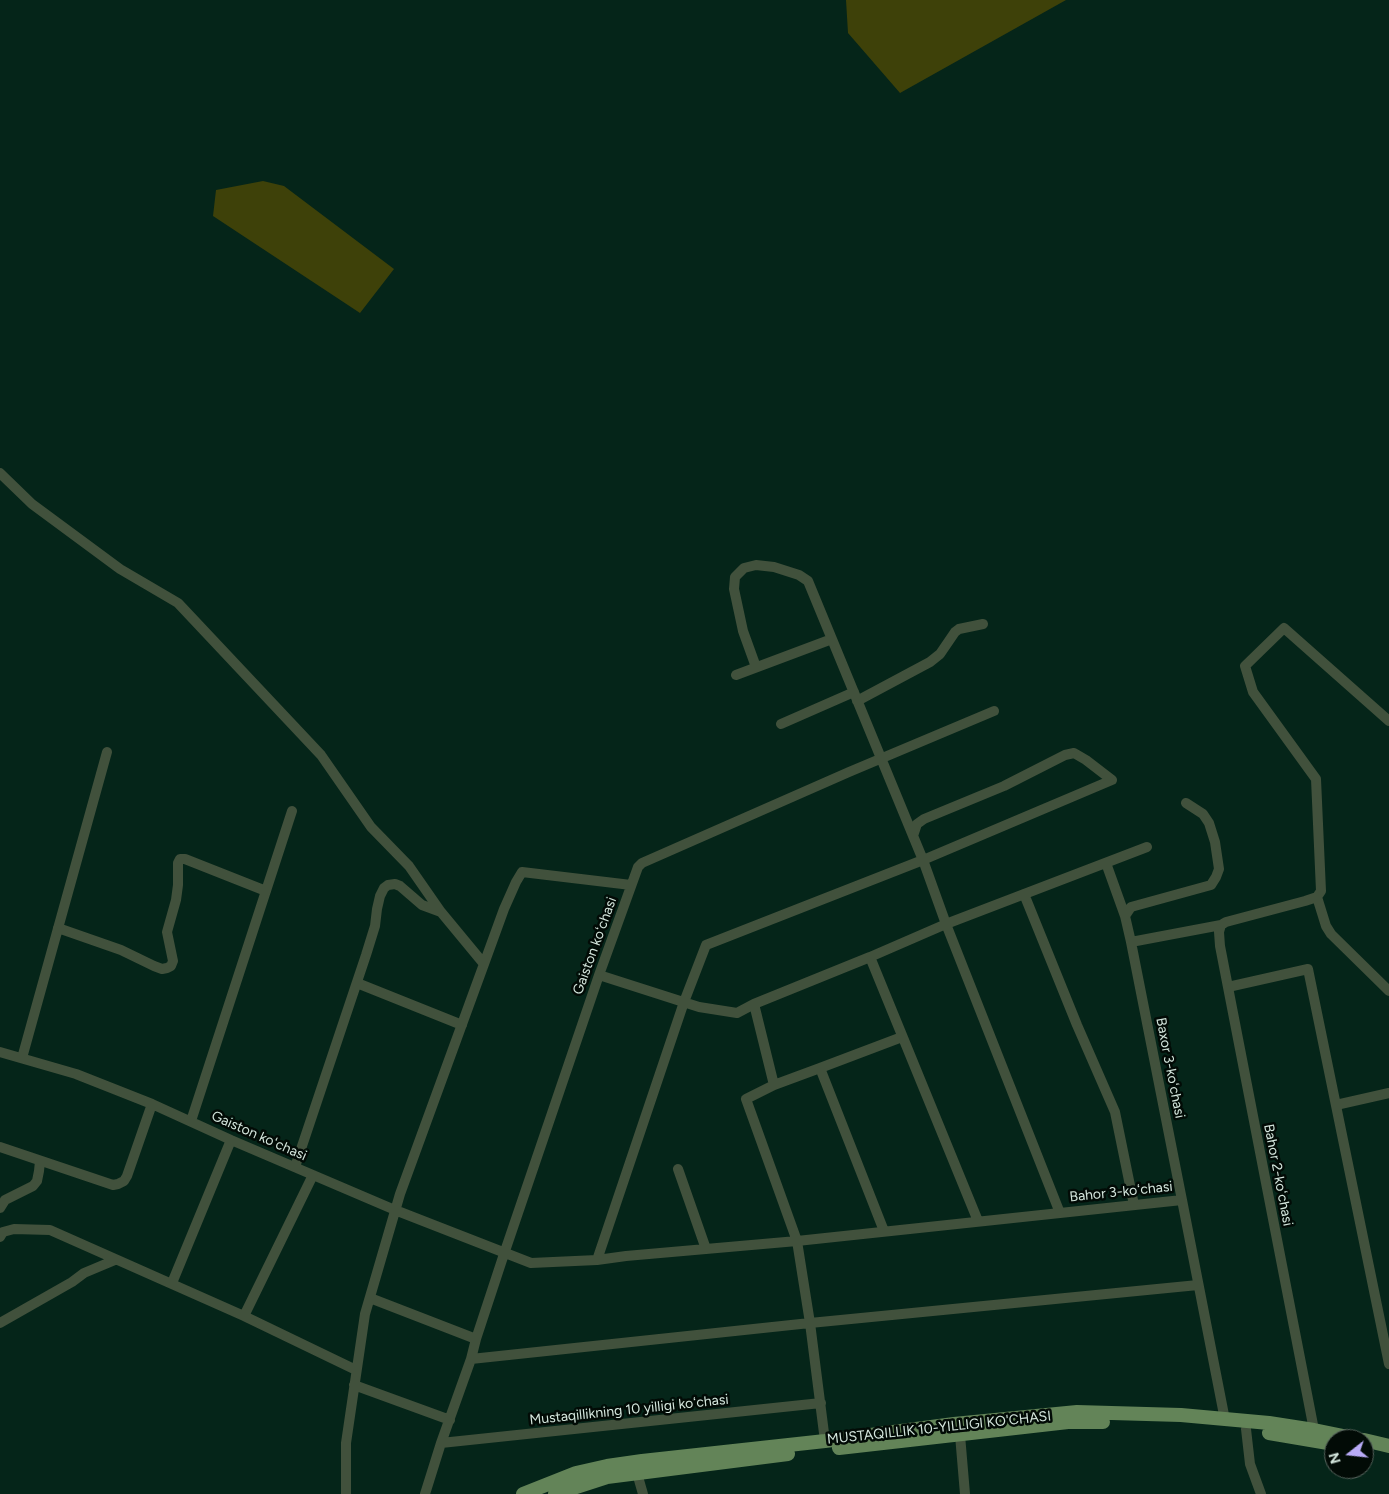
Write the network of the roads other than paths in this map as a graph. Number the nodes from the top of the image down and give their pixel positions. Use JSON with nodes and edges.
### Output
{"nodes":[{"id":1,"x":0,"y":473,"type":"edge"},
{"id":2,"x":983,"y":624,"type":"dead end"},
{"id":3,"x":832,"y":638,"type":"junction"},
{"id":4,"x":756,"y":667,"type":"junction"},
{"id":5,"x":736,"y":675,"type":"dead end"},
{"id":6,"x":856,"y":697,"type":"junction"},
{"id":7,"x":994,"y":711,"type":"dead end"},
{"id":8,"x":1389,"y":721,"type":"edge"},
{"id":9,"x":781,"y":724,"type":"dead end"},
{"id":10,"x":107,"y":752,"type":"dead end"},
{"id":11,"x":881,"y":759,"type":"junction"},
{"id":12,"x":1186,"y":803,"type":"dead end"},
{"id":13,"x":292,"y":811,"type":"dead end"},
{"id":14,"x":913,"y":836,"type":"junction"},
{"id":15,"x":1147,"y":847,"type":"dead end"},
{"id":16,"x":923,"y":860,"type":"junction"},
{"id":17,"x":1106,"y":863,"type":"junction"},
{"id":18,"x":631,"y":886,"type":"junction"},
{"id":19,"x":266,"y":891,"type":"junction"},
{"id":20,"x":1024,"y":894,"type":"junction"},
{"id":21,"x":1317,"y":897,"type":"junction"},
{"id":22,"x":441,"y":912,"type":"junction"},
{"id":23,"x":1125,"y":916,"type":"junction"},
{"id":24,"x":946,"y":924,"type":"junction"},
{"id":25,"x":1221,"y":924,"type":"junction"},
{"id":26,"x":58,"y":928,"type":"junction"},
{"id":27,"x":1131,"y":942,"type":"junction"},
{"id":28,"x":870,"y":957,"type":"junction"},
{"id":29,"x":484,"y":964,"type":"junction"},
{"id":30,"x":599,"y":975,"type":"junction"},
{"id":31,"x":357,"y":983,"type":"junction"},
{"id":32,"x":1228,"y":987,"type":"junction"},
{"id":33,"x":1389,"y":991,"type":"edge"},
{"id":34,"x":684,"y":1002,"type":"junction"},
{"id":35,"x":754,"y":1004,"type":"junction"},
{"id":36,"x":462,"y":1025,"type":"junction"},
{"id":37,"x":902,"y":1037,"type":"junction"},
{"id":38,"x":0,"y":1052,"type":"edge"},
{"id":39,"x":22,"y":1058,"type":"junction"},
{"id":40,"x":820,"y":1068,"type":"junction"},
{"id":41,"x":774,"y":1085,"type":"junction"},
{"id":42,"x":1389,"y":1093,"type":"edge"},
{"id":43,"x":152,"y":1104,"type":"junction"},
{"id":44,"x":1336,"y":1105,"type":"junction"},
{"id":45,"x":190,"y":1121,"type":"junction"},
{"id":46,"x":231,"y":1140,"type":"junction"},
{"id":47,"x":0,"y":1147,"type":"edge"},
{"id":48,"x":40,"y":1161,"type":"junction"},
{"id":49,"x":295,"y":1167,"type":"junction"},
{"id":50,"x":678,"y":1170,"type":"dead end"},
{"id":51,"x":312,"y":1175,"type":"junction"},
{"id":52,"x":1182,"y":1200,"type":"junction"},
{"id":53,"x":1134,"y":1205,"type":"junction"},
{"id":54,"x":0,"y":1208,"type":"edge"},
{"id":55,"x":395,"y":1210,"type":"junction"},
{"id":56,"x":1060,"y":1213,"type":"junction"},
{"id":57,"x":978,"y":1221,"type":"junction"},
{"id":58,"x":884,"y":1231,"type":"junction"},
{"id":59,"x":1,"y":1232,"type":"edge"},
{"id":60,"x":797,"y":1241,"type":"junction"},
{"id":61,"x":706,"y":1249,"type":"junction"},
{"id":62,"x":504,"y":1254,"type":"junction"},
{"id":63,"x":115,"y":1260,"type":"junction"},
{"id":64,"x":597,"y":1260,"type":"junction"},
{"id":65,"x":172,"y":1283,"type":"junction"},
{"id":66,"x":1198,"y":1285,"type":"junction"},
{"id":67,"x":370,"y":1298,"type":"junction"},
{"id":68,"x":244,"y":1316,"type":"junction"},
{"id":69,"x":0,"y":1322,"type":"edge"},
{"id":70,"x":810,"y":1324,"type":"junction"},
{"id":71,"x":1385,"y":1329,"type":"edge"},
{"id":72,"x":476,"y":1339,"type":"junction"},
{"id":73,"x":472,"y":1359,"type":"junction"},
{"id":74,"x":1389,"y":1364,"type":"edge"},
{"id":75,"x":356,"y":1370,"type":"junction"},
{"id":76,"x":354,"y":1386,"type":"junction"},
{"id":77,"x":821,"y":1403,"type":"junction"},
{"id":78,"x":450,"y":1420,"type":"junction"},
{"id":79,"x":1225,"y":1420,"type":"junction"},
{"id":80,"x":1246,"y":1429,"type":"junction"},
{"id":81,"x":1314,"y":1430,"type":"junction"},
{"id":82,"x":1324,"y":1432,"type":"edge"},
{"id":83,"x":960,"y":1436,"type":"junction"},
{"id":84,"x":825,"y":1441,"type":"junction"},
{"id":85,"x":1324,"y":1442,"type":"edge"},
{"id":86,"x":1374,"y":1442,"type":"edge"},
{"id":87,"x":441,"y":1443,"type":"junction"},
{"id":88,"x":1389,"y":1446,"type":"edge"},
{"id":89,"x":1374,"y":1451,"type":"edge"},
{"id":90,"x":1389,"y":1454,"type":"edge"},
{"id":91,"x":637,"y":1473,"type":"junction"},
{"id":92,"x":346,"y":1494,"type":"edge"},
{"id":93,"x":425,"y":1494,"type":"edge"},
{"id":94,"x":524,"y":1494,"type":"edge"},
{"id":95,"x":555,"y":1494,"type":"edge"},
{"id":96,"x":643,"y":1494,"type":"edge"},
{"id":97,"x":965,"y":1494,"type":"edge"},
{"id":98,"x":1261,"y":1494,"type":"edge"}],
"edges":[{"from":1,"to":22,"type":"street"},
{"from":2,"to":6,"type":"street"},
{"from":3,"to":4,"type":"street"},
{"from":3,"to":4,"type":"street","name":"Bahor 3-koʻchasi"},
{"from":3,"to":6,"type":"street","name":"Bahor 3-koʻchasi"},
{"from":4,"to":5,"type":"street"},
{"from":6,"to":9,"type":"street"},
{"from":6,"to":11,"type":"street","name":"Bahor 3-koʻchasi"},
{"from":7,"to":11,"type":"street","name":"Gaiston koʻchasi"},
{"from":8,"to":21,"type":"street"},
{"from":10,"to":26,"type":"street"},
{"from":11,"to":14,"type":"street","name":"Bahor 3-koʻchasi"},
{"from":11,"to":18,"type":"street","name":"Gaiston koʻchasi"},
{"from":12,"to":23,"type":"street"},
{"from":13,"to":19,"type":"street"},
{"from":14,"to":16,"type":"street","name":"Bahor 3-koʻchasi"},
{"from":14,"to":16,"type":"street"},
{"from":15,"to":17,"type":"street"},
{"from":16,"to":24,"type":"street","name":"Bahor 3-koʻchasi"},
{"from":16,"to":34,"type":"street"},
{"from":17,"to":20,"type":"street"},
{"from":17,"to":23,"type":"street","name":"Baxor 3-koʻchasi"},
{"from":18,"to":29,"type":"street"},
{"from":18,"to":30,"type":"street","name":"Gaiston koʻchasi"},
{"from":19,"to":26,"type":"street"},
{"from":19,"to":45,"type":"street"},
{"from":20,"to":24,"type":"street"},
{"from":20,"to":53,"type":"street"},
{"from":21,"to":25,"type":"street"},
{"from":21,"to":33,"type":"street"},
{"from":22,"to":29,"type":"street"},
{"from":22,"to":31,"type":"street"},
{"from":23,"to":27,"type":"street","name":"Baxor 3-koʻchasi"},
{"from":24,"to":28,"type":"street"},
{"from":24,"to":56,"type":"street","name":"Bahor 3-koʻchasi"},
{"from":25,"to":27,"type":"street"},
{"from":25,"to":32,"type":"street","name":"Bahor 2-koʻchasi"},
{"from":26,"to":39,"type":"street"},
{"from":27,"to":52,"type":"street","name":"Baxor 3-koʻchasi"},
{"from":28,"to":35,"type":"street"},
{"from":28,"to":37,"type":"street"},
{"from":29,"to":36,"type":"street"},
{"from":30,"to":34,"type":"street"},
{"from":30,"to":62,"type":"street","name":"Gaiston koʻchasi"},
{"from":31,"to":36,"type":"street"},
{"from":31,"to":49,"type":"street"},
{"from":32,"to":44,"type":"street"},
{"from":32,"to":81,"type":"street","name":"Bahor 2-koʻchasi"},
{"from":34,"to":35,"type":"street"},
{"from":34,"to":64,"type":"street"},
{"from":35,"to":41,"type":"street"},
{"from":36,"to":55,"type":"street"},
{"from":37,"to":40,"type":"street"},
{"from":37,"to":57,"type":"street"},
{"from":38,"to":39,"type":"street","name":"Gaiston koʻchasi"},
{"from":39,"to":43,"type":"street","name":"Gaiston koʻchasi"},
{"from":40,"to":41,"type":"street"},
{"from":40,"to":58,"type":"street"},
{"from":41,"to":60,"type":"street"},
{"from":42,"to":44,"type":"street"},
{"from":43,"to":45,"type":"street","name":"Gaiston koʻchasi"},
{"from":43,"to":48,"type":"street"},
{"from":44,"to":71,"type":"street"},
{"from":45,"to":46,"type":"street","name":"Gaiston koʻchasi"},
{"from":46,"to":49,"type":"street","name":"Gaiston koʻchasi"},
{"from":46,"to":65,"type":"street"},
{"from":47,"to":48,"type":"street"},
{"from":48,"to":54,"type":"street"},
{"from":49,"to":51,"type":"street","name":"Gaiston koʻchasi"},
{"from":50,"to":61,"type":"street"},
{"from":51,"to":55,"type":"street","name":"Gaiston koʻchasi"},
{"from":51,"to":68,"type":"street"},
{"from":52,"to":53,"type":"street","name":"Bahor 3-koʻchasi"},
{"from":52,"to":66,"type":"street","name":"Bahor 3-koʻchasi"},
{"from":53,"to":56,"type":"street","name":"Bahor 3-koʻchasi"},
{"from":55,"to":62,"type":"street","name":"Gaiston koʻchasi"},
{"from":55,"to":67,"type":"street"},
{"from":56,"to":57,"type":"street"},
{"from":57,"to":58,"type":"street"},
{"from":58,"to":60,"type":"street"},
{"from":59,"to":63,"type":"street"},
{"from":60,"to":61,"type":"street"},
{"from":60,"to":70,"type":"street"},
{"from":61,"to":64,"type":"street"},
{"from":62,"to":64,"type":"street"},
{"from":62,"to":72,"type":"street","name":"Gaiston koʻchasi"},
{"from":63,"to":65,"type":"street"},
{"from":63,"to":69,"type":"street"},
{"from":65,"to":68,"type":"street"},
{"from":66,"to":70,"type":"street"},
{"from":66,"to":79,"type":"street","name":"Bahor 3-koʻchasi"},
{"from":67,"to":72,"type":"street"},
{"from":67,"to":75,"type":"street"},
{"from":68,"to":75,"type":"street"},
{"from":70,"to":73,"type":"street"},
{"from":70,"to":77,"type":"street"},
{"from":71,"to":74,"type":"street"},
{"from":72,"to":73,"type":"street","name":"Gaiston koʻchasi"},
{"from":73,"to":78,"type":"street","name":"Gaiston koʻchasi"},
{"from":75,"to":76,"type":"street"},
{"from":76,"to":78,"type":"street"},
{"from":76,"to":92,"type":"street"},
{"from":77,"to":84,"type":"street"},
{"from":77,"to":87,"type":"street","name":"Mustaqillikning 10 yilligi koʻchasi"},
{"from":78,"to":87,"type":"street","name":"Gaiston koʻchasi"},
{"from":79,"to":81,"type":"main road","name":"MUSTAQILLIK 10-YILLIGI KO'CHASI"},
{"from":79,"to":84,"type":"main road","name":"MUSTAQILLIK 10-YILLIGI KO'CHASI"},
{"from":80,"to":83,"type":"main road","name":"MUSTAQILLIK 10-YILLIGI KO'CHASI"},
{"from":80,"to":85,"type":"main road","name":"MUSTAQILLIK 10-YILLIGI KO'CHASI"},
{"from":80,"to":98,"type":"street"},
{"from":81,"to":82,"type":"main road","name":"MUSTAQILLIK 10-YILLIGI KO'CHASI"},
{"from":83,"to":91,"type":"main road","name":"MUSTAQILLIK 10-YILLIGI KO'CHASI"},
{"from":83,"to":97,"type":"street"},
{"from":84,"to":94,"type":"main road","name":"MUSTAQILLIK 10-YILLIGI KO'CHASI"},
{"from":86,"to":88,"type":"main road"},
{"from":87,"to":93,"type":"street","name":"Gaiston koʻchasi"},
{"from":89,"to":90,"type":"main road"},
{"from":91,"to":95,"type":"main road","name":"MUSTAQILLIK 10-YILLIGI KO'CHASI"},
{"from":91,"to":96,"type":"street"}]}
